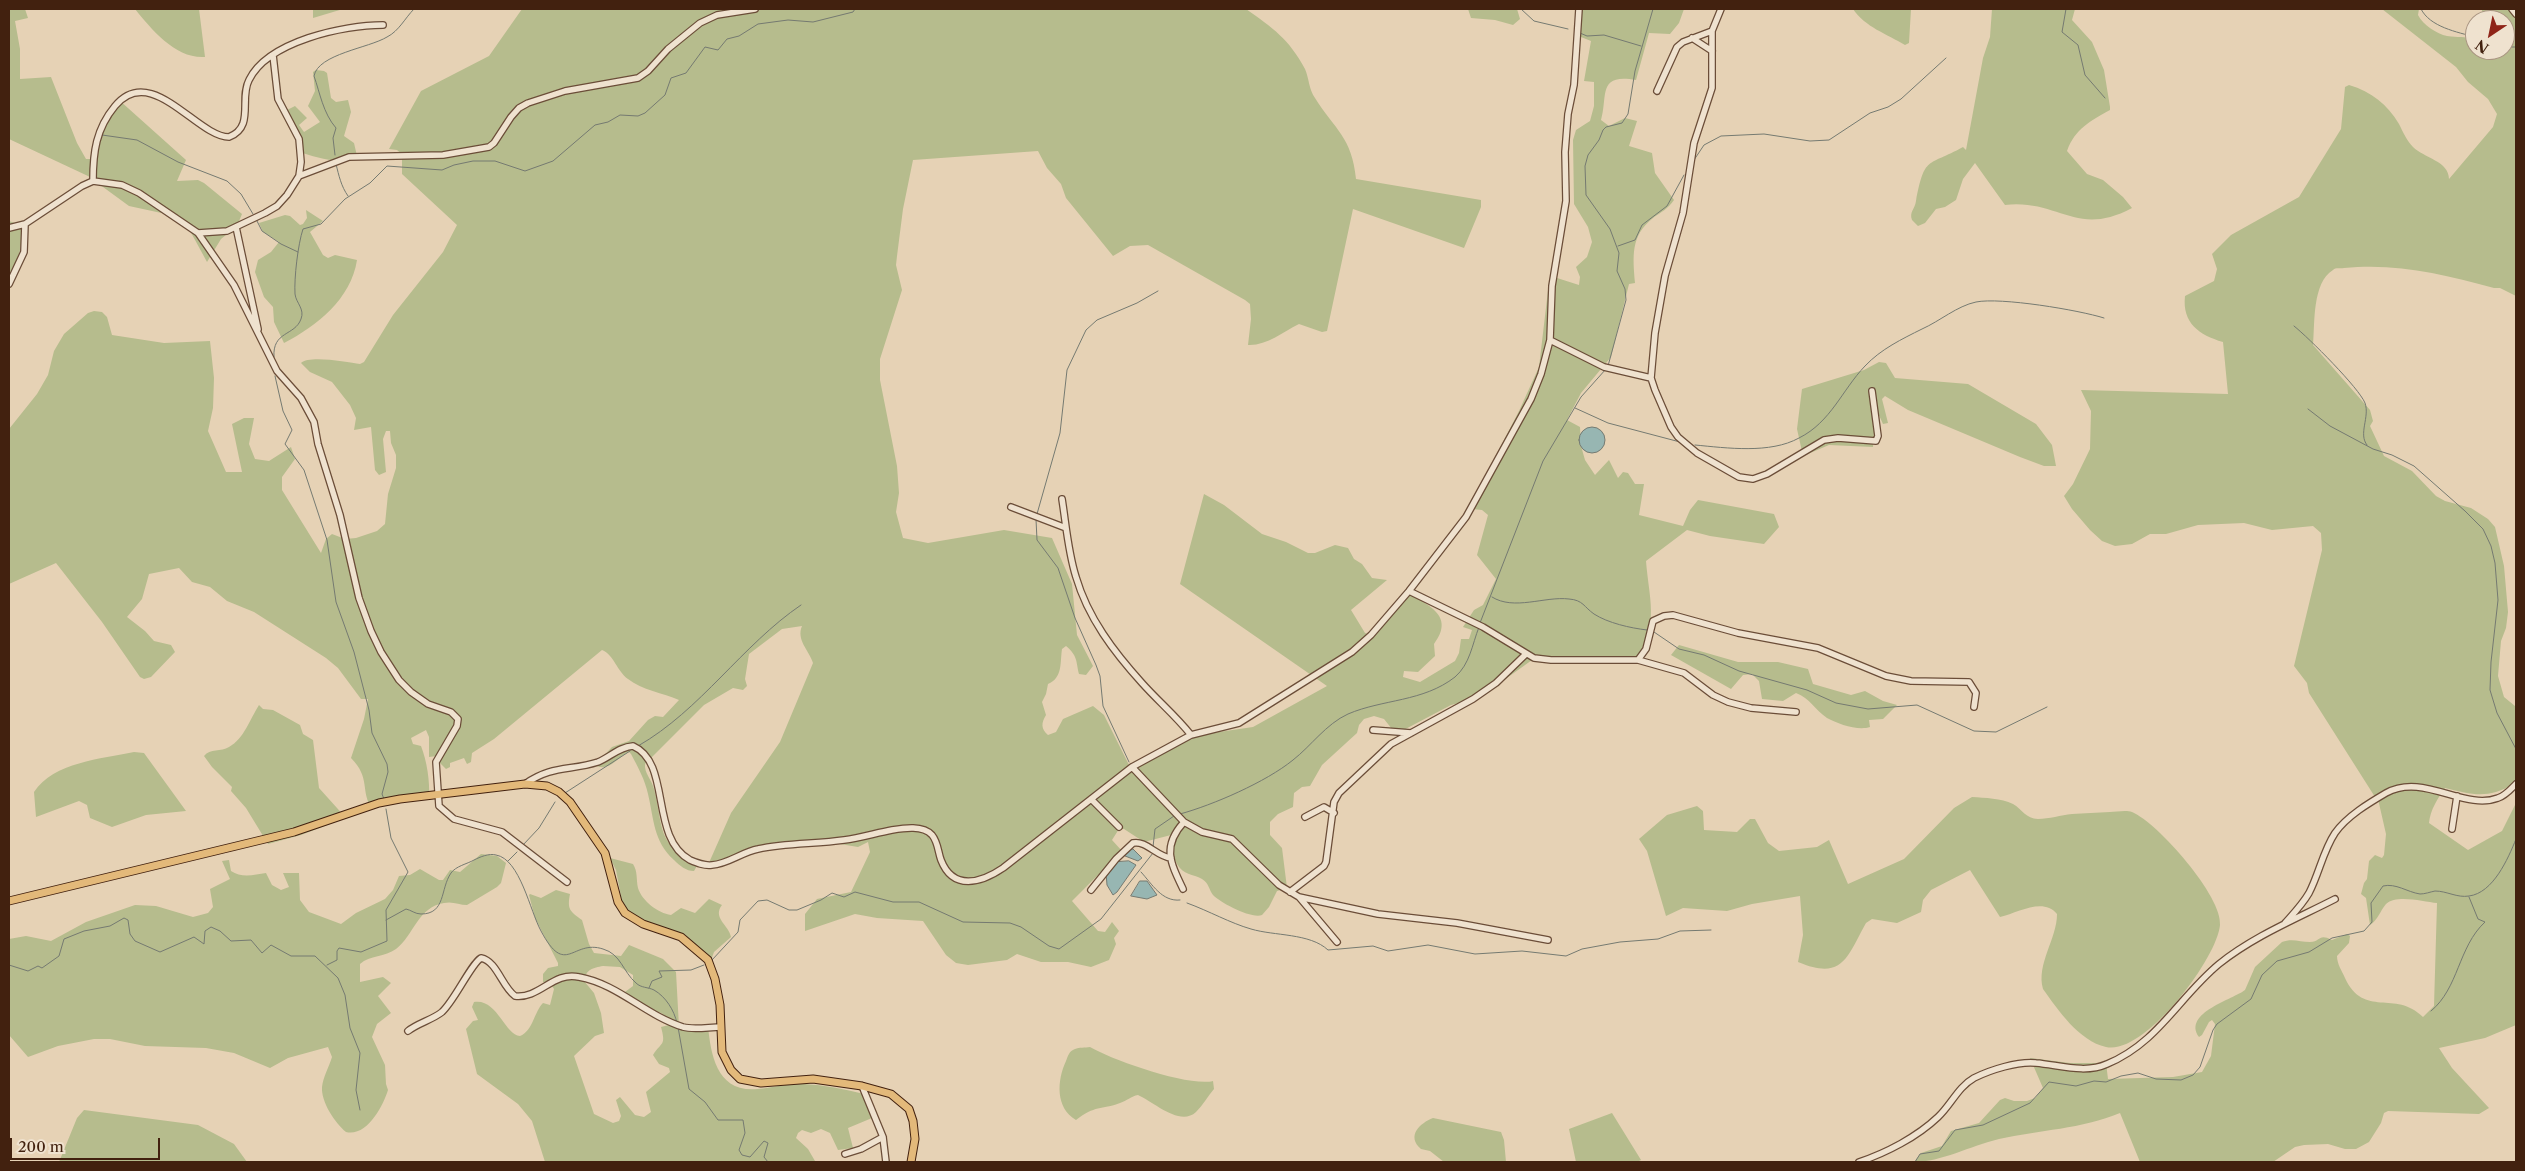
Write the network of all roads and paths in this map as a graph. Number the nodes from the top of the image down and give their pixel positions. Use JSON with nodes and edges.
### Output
{"nodes":[{"id":1,"x":755,"y":9,"type":"edge"},
{"id":2,"x":1579,"y":9,"type":"edge"},
{"id":3,"x":1721,"y":9,"type":"edge"},
{"id":4,"x":2512,"y":9,"type":"edge"},
{"id":5,"x":2516,"y":14,"type":"edge"},
{"id":6,"x":383,"y":25,"type":"dead end"},
{"id":7,"x":1712,"y":31,"type":"junction"},
{"id":8,"x":1692,"y":38,"type":"junction"},
{"id":9,"x":1712,"y":51,"type":"junction"},
{"id":10,"x":274,"y":55,"type":"junction"},
{"id":11,"x":1658,"y":90,"type":"dead end"},
{"id":12,"x":299,"y":176,"type":"junction"},
{"id":13,"x":93,"y":181,"type":"junction"},
{"id":14,"x":25,"y":224,"type":"junction"},
{"id":15,"x":236,"y":227,"type":"junction"},
{"id":16,"x":9,"y":228,"type":"edge"},
{"id":17,"x":198,"y":233,"type":"junction"},
{"id":18,"x":9,"y":284,"type":"edge"},
{"id":19,"x":258,"y":332,"type":"junction"},
{"id":20,"x":1550,"y":340,"type":"junction"},
{"id":21,"x":1652,"y":378,"type":"junction"},
{"id":22,"x":1872,"y":391,"type":"dead end"},
{"id":23,"x":1062,"y":498,"type":"dead end"},
{"id":24,"x":1011,"y":506,"type":"dead end"},
{"id":25,"x":1066,"y":528,"type":"junction"},
{"id":26,"x":1409,"y":591,"type":"junction"},
{"id":27,"x":1526,"y":654,"type":"junction"},
{"id":28,"x":1638,"y":660,"type":"junction"},
{"id":29,"x":1974,"y":707,"type":"dead end"},
{"id":30,"x":1796,"y":712,"type":"dead end"},
{"id":31,"x":1373,"y":730,"type":"dead end"},
{"id":32,"x":1411,"y":733,"type":"junction"},
{"id":33,"x":1191,"y":736,"type":"junction"},
{"id":34,"x":1132,"y":767,"type":"junction"},
{"id":35,"x":524,"y":784,"type":"junction"},
{"id":36,"x":2516,"y":784,"type":"edge"},
{"id":37,"x":438,"y":795,"type":"junction"},
{"id":38,"x":2457,"y":796,"type":"junction"},
{"id":39,"x":1091,"y":799,"type":"junction"},
{"id":40,"x":1334,"y":813,"type":"junction"},
{"id":41,"x":1305,"y":817,"type":"dead end"},
{"id":42,"x":1182,"y":820,"type":"junction"},
{"id":43,"x":1119,"y":827,"type":"dead end"},
{"id":44,"x":2452,"y":829,"type":"dead end"},
{"id":45,"x":1171,"y":858,"type":"junction"},
{"id":46,"x":567,"y":882,"type":"dead end"},
{"id":47,"x":1183,"y":889,"type":"dead end"},
{"id":48,"x":1091,"y":890,"type":"dead end"},
{"id":49,"x":1290,"y":892,"type":"junction"},
{"id":50,"x":1299,"y":897,"type":"junction"},
{"id":51,"x":2335,"y":899,"type":"dead end"},
{"id":52,"x":9,"y":901,"type":"edge"},
{"id":53,"x":2281,"y":926,"type":"junction"},
{"id":54,"x":1548,"y":940,"type":"dead end"},
{"id":55,"x":1337,"y":942,"type":"dead end"},
{"id":56,"x":721,"y":1027,"type":"junction"},
{"id":57,"x":408,"y":1031,"type":"dead end"},
{"id":58,"x":862,"y":1086,"type":"junction"},
{"id":59,"x":883,"y":1137,"type":"junction"},
{"id":60,"x":845,"y":1154,"type":"dead end"},
{"id":61,"x":886,"y":1162,"type":"edge"},
{"id":62,"x":911,"y":1162,"type":"edge"},
{"id":63,"x":1859,"y":1162,"type":"edge"}],
"edges":[{"from":1,"to":12,"type":"street"},
{"from":2,"to":20,"type":"street"},
{"from":3,"to":7,"type":"street"},
{"from":4,"to":5,"type":"street"},
{"from":6,"to":10,"type":"street"},
{"from":7,"to":8,"type":"street"},
{"from":7,"to":9,"type":"street"},
{"from":8,"to":9,"type":"street"},
{"from":8,"to":11,"type":"street"},
{"from":9,"to":21,"type":"street"},
{"from":10,"to":12,"type":"street"},
{"from":10,"to":13,"type":"street"},
{"from":12,"to":15,"type":"street"},
{"from":13,"to":14,"type":"street"},
{"from":13,"to":17,"type":"street"},
{"from":14,"to":16,"type":"street"},
{"from":14,"to":18,"type":"street"},
{"from":15,"to":17,"type":"street"},
{"from":15,"to":19,"type":"street"},
{"from":17,"to":19,"type":"street"},
{"from":19,"to":37,"type":"street"},
{"from":20,"to":21,"type":"street"},
{"from":20,"to":26,"type":"street"},
{"from":21,"to":22,"type":"street"},
{"from":23,"to":25,"type":"street"},
{"from":24,"to":25,"type":"street"},
{"from":25,"to":33,"type":"street"},
{"from":26,"to":27,"type":"street"},
{"from":26,"to":33,"type":"street"},
{"from":27,"to":28,"type":"street"},
{"from":27,"to":32,"type":"street"},
{"from":28,"to":29,"type":"street"},
{"from":28,"to":30,"type":"street"},
{"from":31,"to":32,"type":"street"},
{"from":32,"to":40,"type":"street"},
{"from":33,"to":34,"type":"street"},
{"from":34,"to":39,"type":"street"},
{"from":34,"to":42,"type":"street"},
{"from":35,"to":37,"type":"main road"},
{"from":35,"to":39,"type":"street"},
{"from":35,"to":56,"type":"main road"},
{"from":36,"to":38,"type":"street"},
{"from":37,"to":46,"type":"street"},
{"from":37,"to":52,"type":"main road"},
{"from":38,"to":44,"type":"street"},
{"from":38,"to":53,"type":"street"},
{"from":39,"to":43,"type":"street"},
{"from":40,"to":41,"type":"street"},
{"from":40,"to":49,"type":"street"},
{"from":42,"to":45,"type":"street"},
{"from":42,"to":49,"type":"street"},
{"from":45,"to":47,"type":"street"},
{"from":45,"to":48,"type":"street"},
{"from":49,"to":50,"type":"street"},
{"from":50,"to":54,"type":"street"},
{"from":50,"to":55,"type":"street"},
{"from":51,"to":53,"type":"street"},
{"from":53,"to":63,"type":"street"},
{"from":56,"to":57,"type":"street"},
{"from":56,"to":58,"type":"main road"},
{"from":58,"to":59,"type":"street"},
{"from":58,"to":62,"type":"main road"},
{"from":59,"to":60,"type":"street"},
{"from":59,"to":61,"type":"street"}]}
